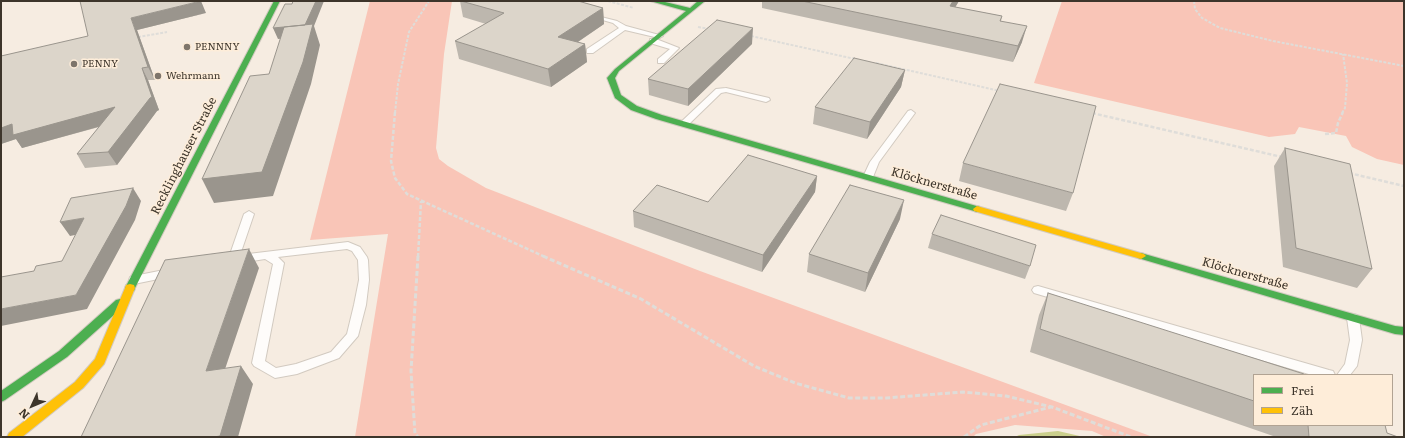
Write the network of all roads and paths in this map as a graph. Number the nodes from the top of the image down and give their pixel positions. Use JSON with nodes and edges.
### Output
{"nodes":[{"id":1,"x":277,"y":1,"type":"edge"},
{"id":2,"x":430,"y":1,"type":"edge"},
{"id":3,"x":608,"y":1,"type":"edge"},
{"id":4,"x":653,"y":1,"type":"edge"},
{"id":5,"x":702,"y":1,"type":"edge"},
{"id":6,"x":1194,"y":1,"type":"edge"},
{"id":7,"x":638,"y":8,"type":"dead end"},
{"id":8,"x":691,"y":10,"type":"junction"},
{"id":9,"x":587,"y":14,"type":"edge"},
{"id":10,"x":675,"y":23,"type":"junction"},
{"id":11,"x":624,"y":28,"type":"junction"},
{"id":12,"x":716,"y":29,"type":"edge"},
{"id":13,"x":167,"y":32,"type":"dead end"},
{"id":14,"x":744,"y":34,"type":"edge"},
{"id":15,"x":132,"y":38,"type":"edge"},
{"id":16,"x":656,"y":39,"type":"junction"},
{"id":17,"x":590,"y":52,"type":"dead end"},
{"id":18,"x":1343,"y":54,"type":"junction"},
{"id":19,"x":862,"y":60,"type":"edge"},
{"id":20,"x":661,"y":61,"type":"dead end"},
{"id":21,"x":869,"y":62,"type":"edge"},
{"id":22,"x":1404,"y":66,"type":"edge"},
{"id":23,"x":1003,"y":92,"type":"edge"},
{"id":24,"x":766,"y":100,"type":"dead end"},
{"id":25,"x":1088,"y":112,"type":"edge"},
{"id":26,"x":911,"y":113,"type":"dead end"},
{"id":27,"x":684,"y":124,"type":"junction"},
{"id":28,"x":1325,"y":134,"type":"dead end"},
{"id":29,"x":1288,"y":159,"type":"edge"},
{"id":30,"x":1342,"y":171,"type":"edge"},
{"id":31,"x":868,"y":177,"type":"junction"},
{"id":32,"x":1404,"y":186,"type":"edge"},
{"id":33,"x":421,"y":201,"type":"junction"},
{"id":34,"x":249,"y":214,"type":"dead end"},
{"id":35,"x":268,"y":255,"type":"junction"},
{"id":36,"x":180,"y":271,"type":"edge"},
{"id":37,"x":134,"y":280,"type":"junction"},
{"id":38,"x":1038,"y":290,"type":"dead end"},
{"id":39,"x":124,"y":300,"type":"junction"},
{"id":40,"x":1353,"y":318,"type":"junction"},
{"id":41,"x":1404,"y":331,"type":"edge"},
{"id":42,"x":1326,"y":374,"type":"edge"},
{"id":43,"x":1344,"y":374,"type":"edge"},
{"id":44,"x":1,"y":398,"type":"edge"},
{"id":45,"x":1052,"y":407,"type":"junction"},
{"id":46,"x":13,"y":437,"type":"edge"},
{"id":47,"x":418,"y":437,"type":"edge"},
{"id":48,"x":964,"y":437,"type":"edge"},
{"id":49,"x":1131,"y":437,"type":"edge"}],
"edges":[{"from":1,"to":37,"type":"street","name":"Recklinghauser Straße"},
{"from":2,"to":33,"type":"path"},
{"from":3,"to":7,"type":"path"},
{"from":4,"to":8,"type":"street"},
{"from":5,"to":8,"type":"street","name":"Klöcknerstraße"},
{"from":6,"to":18,"type":"path"},
{"from":8,"to":10,"type":"street","name":"Klöcknerstraße"},
{"from":9,"to":11,"type":"lane"},
{"from":10,"to":12,"type":"path"},
{"from":10,"to":16,"type":"street","name":"Klöcknerstraße"},
{"from":11,"to":16,"type":"lane"},
{"from":11,"to":17,"type":"lane"},
{"from":13,"to":15,"type":"path"},
{"from":14,"to":19,"type":"path"},
{"from":16,"to":20,"type":"lane"},
{"from":16,"to":27,"type":"street","name":"Klöcknerstraße"},
{"from":18,"to":22,"type":"path"},
{"from":18,"to":28,"type":"path"},
{"from":21,"to":23,"type":"path"},
{"from":24,"to":27,"type":"lane"},
{"from":25,"to":29,"type":"path"},
{"from":26,"to":31,"type":"lane"},
{"from":27,"to":31,"type":"street","name":"Klöcknerstraße"},
{"from":30,"to":32,"type":"path"},
{"from":31,"to":40,"type":"street","name":"Klöcknerstraße"},
{"from":33,"to":45,"type":"path"},
{"from":33,"to":47,"type":"path"},
{"from":34,"to":35,"type":"lane"},
{"from":35,"to":35,"type":"lane"},
{"from":36,"to":37,"type":"lane"},
{"from":37,"to":39,"type":"street","name":"Recklinghauser Straße"},
{"from":38,"to":42,"type":"lane"},
{"from":39,"to":44,"type":"street","name":"Recklinghauser Straße"},
{"from":39,"to":46,"type":"street","name":"Recklinghauser Straße"},
{"from":40,"to":41,"type":"street","name":"Klöcknerstraße"},
{"from":40,"to":43,"type":"lane"},
{"from":45,"to":48,"type":"path"},
{"from":45,"to":49,"type":"path"}]}
